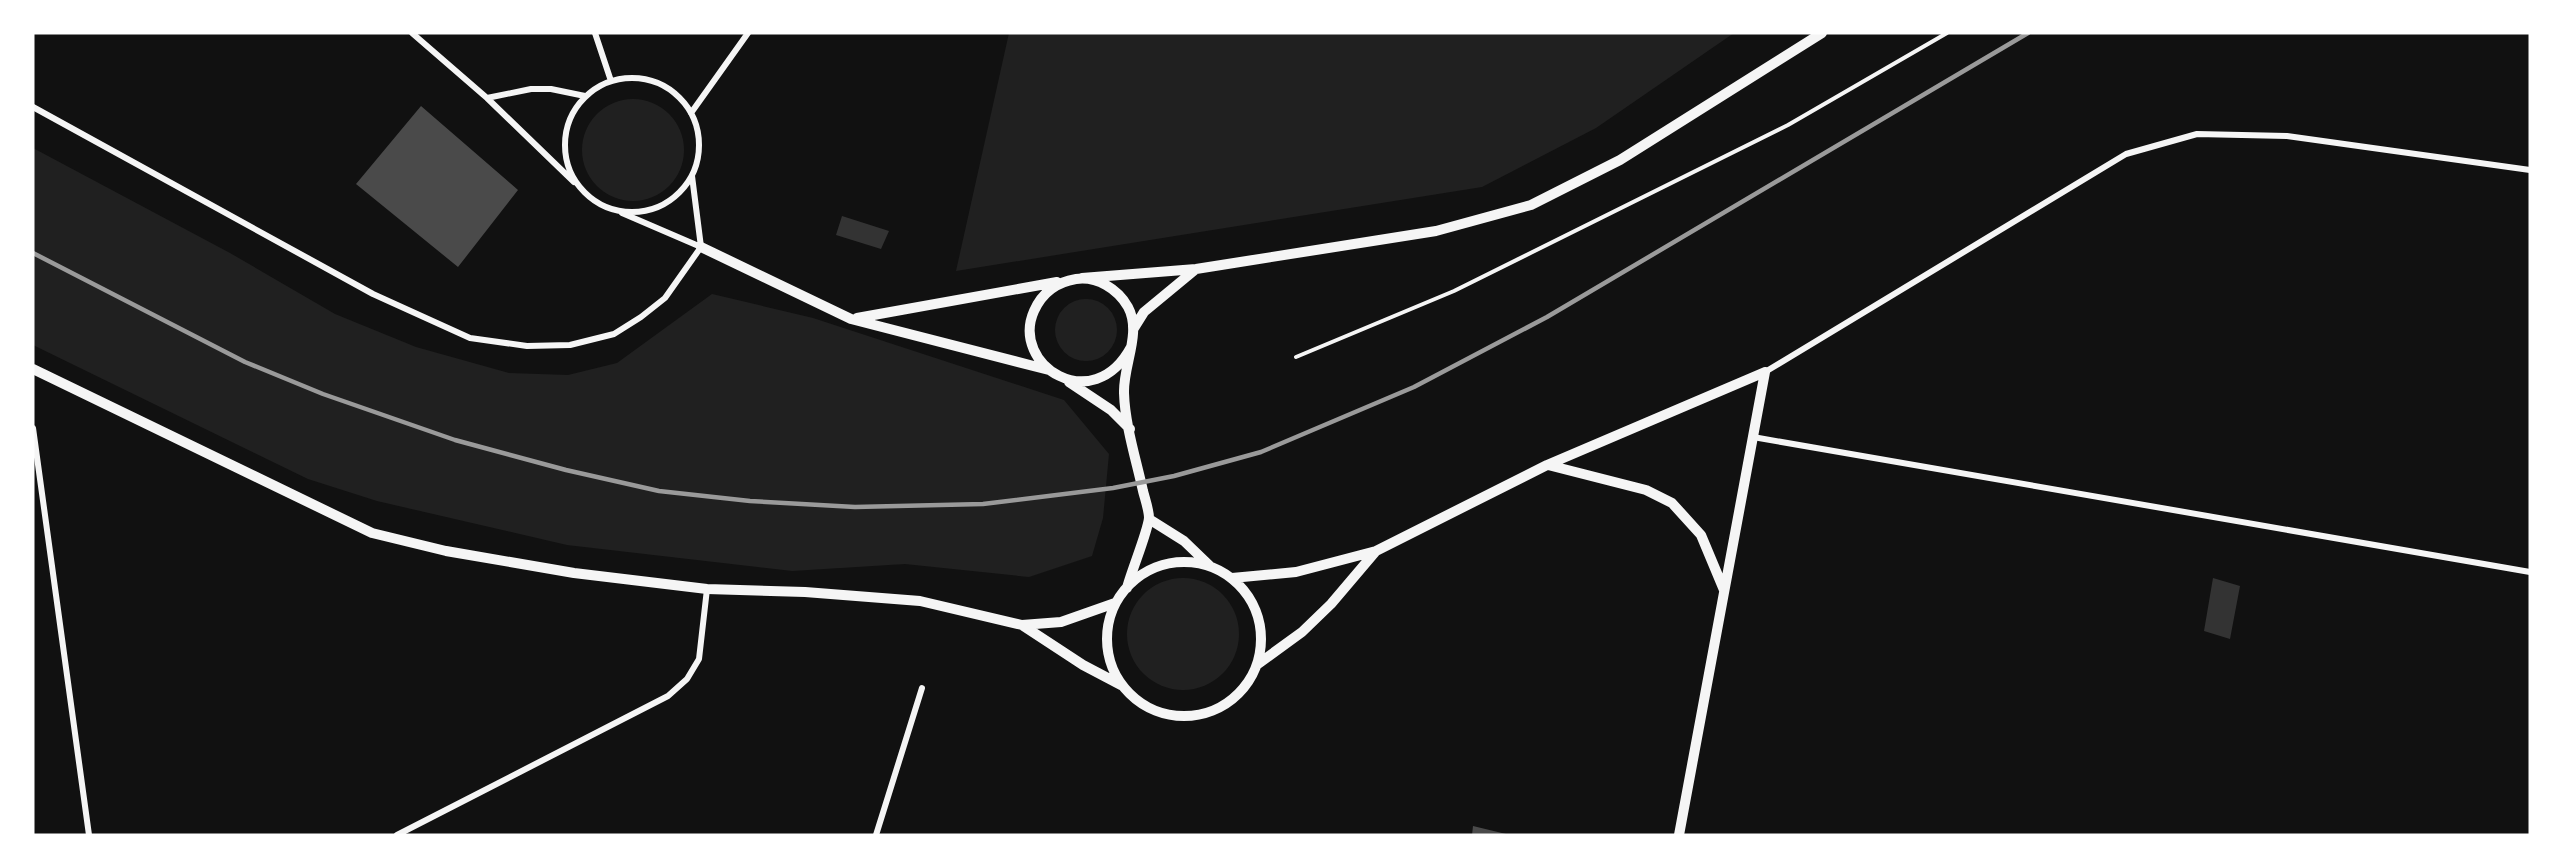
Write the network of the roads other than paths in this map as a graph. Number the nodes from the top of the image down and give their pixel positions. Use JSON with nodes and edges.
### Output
{"nodes":[{"id":1,"x":412,"y":33,"type":"edge"},
{"id":2,"x":594,"y":33,"type":"edge"},
{"id":3,"x":748,"y":33,"type":"edge"},
{"id":4,"x":1822,"y":33,"type":"edge"},
{"id":5,"x":611,"y":81,"type":"junction"},
{"id":6,"x":585,"y":96,"type":"junction"},
{"id":7,"x":487,"y":98,"type":"junction"},
{"id":8,"x":33,"y":107,"type":"edge"},
{"id":9,"x":691,"y":112,"type":"junction"},
{"id":10,"x":2530,"y":170,"type":"edge"},
{"id":11,"x":692,"y":175,"type":"junction"},
{"id":12,"x":581,"y":189,"type":"junction"},
{"id":13,"x":615,"y":210,"type":"junction"},
{"id":14,"x":701,"y":247,"type":"junction"},
{"id":15,"x":1196,"y":268,"type":"junction"},
{"id":16,"x":1082,"y":278,"type":"junction"},
{"id":17,"x":1067,"y":280,"type":"junction"},
{"id":18,"x":851,"y":319,"type":"junction"},
{"id":19,"x":1134,"y":328,"type":"junction"},
{"id":20,"x":1131,"y":347,"type":"junction"},
{"id":21,"x":33,"y":369,"type":"edge"},
{"id":22,"x":1049,"y":370,"type":"junction"},
{"id":23,"x":1765,"y":372,"type":"junction"},
{"id":24,"x":1066,"y":380,"type":"junction"},
{"id":25,"x":33,"y":428,"type":"edge"},
{"id":26,"x":1130,"y":429,"type":"junction"},
{"id":27,"x":1753,"y":437,"type":"junction"},
{"id":28,"x":1547,"y":465,"type":"junction"},
{"id":29,"x":1149,"y":519,"type":"junction"},
{"id":30,"x":1376,"y":551,"type":"junction"},
{"id":31,"x":1211,"y":567,"type":"junction"},
{"id":32,"x":2530,"y":572,"type":"edge"},
{"id":33,"x":1232,"y":578,"type":"junction"},
{"id":34,"x":1127,"y":588,"type":"junction"},
{"id":35,"x":707,"y":589,"type":"junction"},
{"id":36,"x":1724,"y":591,"type":"junction"},
{"id":37,"x":1115,"y":603,"type":"junction"},
{"id":38,"x":1022,"y":625,"type":"junction"},
{"id":39,"x":1258,"y":664,"type":"junction"},
{"id":40,"x":1121,"y":685,"type":"junction"},
{"id":41,"x":922,"y":688,"type":"dead end"},
{"id":42,"x":89,"y":835,"type":"edge"},
{"id":43,"x":397,"y":835,"type":"edge"},
{"id":44,"x":876,"y":835,"type":"edge"},
{"id":45,"x":1679,"y":835,"type":"edge"}],
"edges":[{"from":1,"to":7,"type":"street"},
{"from":2,"to":5,"type":"street"},
{"from":3,"to":9,"type":"street"},
{"from":4,"to":15,"type":"street"},
{"from":5,"to":6,"type":"street"},
{"from":5,"to":9,"type":"street"},
{"from":6,"to":7,"type":"street"},
{"from":6,"to":12,"type":"street"},
{"from":7,"to":12,"type":"street"},
{"from":8,"to":14,"type":"street"},
{"from":9,"to":11,"type":"street"},
{"from":10,"to":23,"type":"street"},
{"from":11,"to":13,"type":"street"},
{"from":11,"to":14,"type":"street"},
{"from":12,"to":13,"type":"street"},
{"from":13,"to":14,"type":"street"},
{"from":14,"to":18,"type":"street"},
{"from":15,"to":16,"type":"street"},
{"from":15,"to":19,"type":"street"},
{"from":16,"to":17,"type":"street"},
{"from":16,"to":19,"type":"street"},
{"from":17,"to":18,"type":"street"},
{"from":17,"to":22,"type":"street"},
{"from":18,"to":22,"type":"street"},
{"from":19,"to":20,"type":"street"},
{"from":20,"to":24,"type":"street"},
{"from":20,"to":26,"type":"street"},
{"from":21,"to":35,"type":"street"},
{"from":22,"to":24,"type":"street"},
{"from":23,"to":27,"type":"street"},
{"from":23,"to":28,"type":"street"},
{"from":24,"to":26,"type":"street"},
{"from":25,"to":42,"type":"street"},
{"from":26,"to":29,"type":"street"},
{"from":27,"to":32,"type":"street"},
{"from":27,"to":36,"type":"street"},
{"from":28,"to":30,"type":"street"},
{"from":28,"to":36,"type":"street"},
{"from":29,"to":31,"type":"street"},
{"from":29,"to":34,"type":"street"},
{"from":30,"to":33,"type":"street"},
{"from":30,"to":39,"type":"street"},
{"from":31,"to":33,"type":"street"},
{"from":31,"to":34,"type":"street"},
{"from":33,"to":39,"type":"street"},
{"from":34,"to":37,"type":"street"},
{"from":35,"to":38,"type":"street"},
{"from":35,"to":43,"type":"street"},
{"from":36,"to":45,"type":"street"},
{"from":37,"to":38,"type":"street"},
{"from":37,"to":40,"type":"street"},
{"from":38,"to":40,"type":"street"},
{"from":39,"to":40,"type":"street"},
{"from":41,"to":44,"type":"street"}]}
